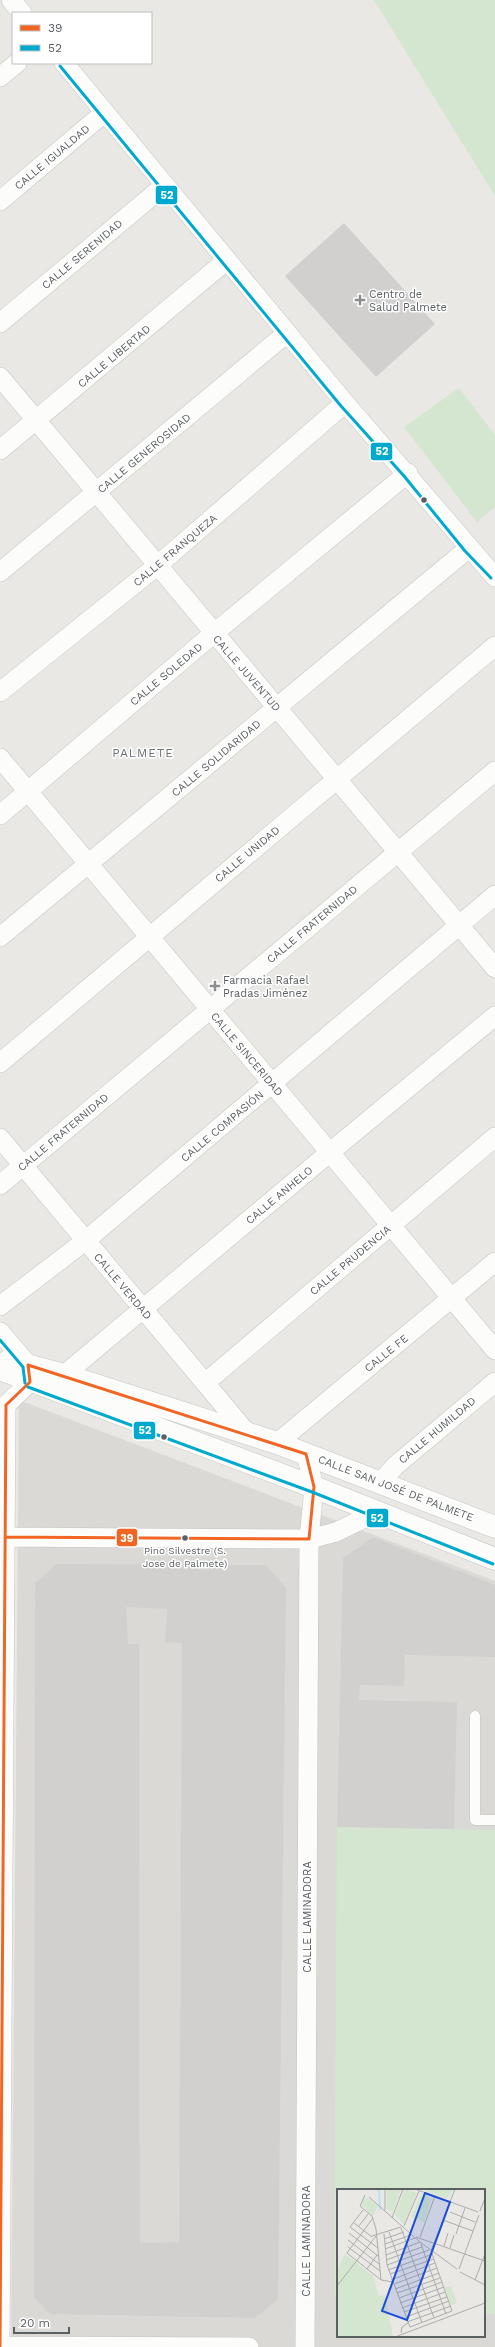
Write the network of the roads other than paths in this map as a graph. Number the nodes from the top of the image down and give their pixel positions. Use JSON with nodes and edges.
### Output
{"nodes":[{"id":1,"x":11,"y":0,"type":"edge"},
{"id":2,"x":21,"y":12,"type":"edge"},
{"id":3,"x":16,"y":64,"type":"edge"},
{"id":4,"x":65,"y":64,"type":"edge"},
{"id":5,"x":0,"y":78,"type":"edge"},
{"id":6,"x":104,"y":113,"type":"junction"},
{"id":7,"x":165,"y":185,"type":"junction"},
{"id":8,"x":0,"y":201,"type":"edge"},
{"id":9,"x":227,"y":260,"type":"junction"},
{"id":10,"x":0,"y":323,"type":"edge"},
{"id":11,"x":287,"y":333,"type":"junction"},
{"id":12,"x":0,"y":377,"type":"edge"},
{"id":13,"x":345,"y":402,"type":"junction"},
{"id":14,"x":37,"y":420,"type":"junction"},
{"id":15,"x":0,"y":450,"type":"edge"},
{"id":16,"x":408,"y":473,"type":"junction"},
{"id":17,"x":98,"y":492,"type":"junction"},
{"id":18,"x":469,"y":548,"type":"junction"},
{"id":19,"x":158,"y":565,"type":"junction"},
{"id":20,"x":0,"y":572,"type":"edge"},
{"id":21,"x":494,"y":575,"type":"edge"},
{"id":22,"x":213,"y":634,"type":"junction"},
{"id":23,"x":495,"y":646,"type":"edge"},
{"id":24,"x":0,"y":692,"type":"edge"},
{"id":25,"x":277,"y":708,"type":"junction"},
{"id":26,"x":0,"y":758,"type":"edge"},
{"id":27,"x":495,"y":771,"type":"edge"},
{"id":28,"x":336,"y":779,"type":"junction"},
{"id":29,"x":28,"y":792,"type":"junction"},
{"id":30,"x":0,"y":815,"type":"edge"},
{"id":31,"x":398,"y":852,"type":"junction"},
{"id":32,"x":88,"y":864,"type":"junction"},
{"id":33,"x":495,"y":895,"type":"edge"},
{"id":34,"x":460,"y":926,"type":"junction"},
{"id":35,"x":0,"y":937,"type":"edge"},
{"id":36,"x":150,"y":937,"type":"junction"},
{"id":37,"x":495,"y":968,"type":"edge"},
{"id":38,"x":210,"y":1009,"type":"junction"},
{"id":39,"x":495,"y":1016,"type":"edge"},
{"id":40,"x":0,"y":1063,"type":"edge"},
{"id":41,"x":272,"y":1084,"type":"junction"},
{"id":42,"x":0,"y":1138,"type":"edge"},
{"id":43,"x":495,"y":1138,"type":"edge"},
{"id":44,"x":328,"y":1152,"type":"junction"},
{"id":45,"x":23,"y":1166,"type":"junction"},
{"id":46,"x":0,"y":1185,"type":"edge"},
{"id":47,"x":390,"y":1225,"type":"junction"},
{"id":48,"x":85,"y":1241,"type":"junction"},
{"id":49,"x":495,"y":1262,"type":"edge"},
{"id":50,"x":452,"y":1299,"type":"junction"},
{"id":51,"x":0,"y":1306,"type":"edge"},
{"id":52,"x":142,"y":1310,"type":"junction"},
{"id":53,"x":0,"y":1332,"type":"edge"},
{"id":54,"x":495,"y":1350,"type":"edge"},
{"id":55,"x":0,"y":1357,"type":"edge"},
{"id":56,"x":0,"y":1369,"type":"edge"},
{"id":57,"x":29,"y":1373,"type":"junction"},
{"id":58,"x":64,"y":1375,"type":"junction"},
{"id":59,"x":495,"y":1382,"type":"edge"},
{"id":60,"x":205,"y":1383,"type":"junction"},
{"id":61,"x":247,"y":1433,"type":"junction"},
{"id":62,"x":276,"y":1443,"type":"junction"},
{"id":63,"x":306,"y":1454,"type":"junction"},
{"id":64,"x":381,"y":1482,"type":"junction"},
{"id":65,"x":314,"y":1487,"type":"junction"},
{"id":66,"x":377,"y":1512,"type":"junction"},
{"id":67,"x":491,"y":1521,"type":"edge"},
{"id":68,"x":2,"y":1537,"type":"edge"},
{"id":69,"x":309,"y":1540,"type":"junction"},
{"id":70,"x":495,"y":1559,"type":"edge"},
{"id":71,"x":475,"y":1716,"type":"dead end"},
{"id":72,"x":495,"y":1820,"type":"edge"},
{"id":73,"x":1,"y":1979,"type":"edge"},
{"id":74,"x":0,"y":2346,"type":"edge"},
{"id":75,"x":248,"y":2347,"type":"edge"},
{"id":76,"x":305,"y":2347,"type":"edge"}],
"edges":[{"from":1,"to":2,"type":"street"},
{"from":3,"to":5,"type":"street"},
{"from":4,"to":6,"type":"street"},
{"from":6,"to":7,"type":"street"},
{"from":6,"to":8,"type":"street","name":"CALLE IGUALDAD"},
{"from":7,"to":9,"type":"street"},
{"from":7,"to":10,"type":"street","name":"CALLE SERENIDAD"},
{"from":9,"to":11,"type":"street"},
{"from":9,"to":14,"type":"street","name":"CALLE LIBERTAD"},
{"from":11,"to":13,"type":"street"},
{"from":11,"to":17,"type":"street","name":"CALLE GENEROSIDAD"},
{"from":12,"to":14,"type":"street","name":"CALLE JUVENTUD"},
{"from":13,"to":16,"type":"street"},
{"from":13,"to":19,"type":"street","name":"CALLE FRANQUEZA"},
{"from":14,"to":15,"type":"street","name":"CALLE LIBERTAD"},
{"from":14,"to":17,"type":"street","name":"CALLE JUVENTUD"},
{"from":16,"to":18,"type":"street"},
{"from":16,"to":22,"type":"street","name":"CALLE SOLEDAD"},
{"from":17,"to":19,"type":"street","name":"CALLE JUVENTUD"},
{"from":17,"to":20,"type":"street","name":"CALLE GENEROSIDAD"},
{"from":18,"to":21,"type":"street"},
{"from":18,"to":25,"type":"street","name":"CALLE SOLIDARIDAD"},
{"from":19,"to":22,"type":"street","name":"CALLE JUVENTUD"},
{"from":19,"to":24,"type":"street","name":"CALLE FRANQUEZA"},
{"from":22,"to":25,"type":"street","name":"CALLE JUVENTUD"},
{"from":22,"to":29,"type":"street","name":"CALLE SOLEDAD"},
{"from":23,"to":28,"type":"street","name":"CALLE UNIDAD"},
{"from":25,"to":28,"type":"street","name":"CALLE JUVENTUD"},
{"from":25,"to":32,"type":"street","name":"CALLE SOLIDARIDAD"},
{"from":26,"to":29,"type":"street","name":"CALLE SINCERIDAD"},
{"from":27,"to":31,"type":"street","name":"CALLE FRATERNIDAD"},
{"from":28,"to":31,"type":"street","name":"CALLE JUVENTUD"},
{"from":28,"to":36,"type":"street","name":"CALLE UNIDAD"},
{"from":29,"to":30,"type":"street","name":"CALLE SOLEDAD"},
{"from":29,"to":32,"type":"street","name":"CALLE SINCERIDAD"},
{"from":31,"to":34,"type":"street","name":"CALLE JUVENTUD"},
{"from":31,"to":38,"type":"street","name":"CALLE FRATERNIDAD"},
{"from":32,"to":35,"type":"street","name":"CALLE SOLIDARIDAD"},
{"from":32,"to":36,"type":"street","name":"CALLE SINCERIDAD"},
{"from":33,"to":34,"type":"street","name":"CALLE COMPASIÓN"},
{"from":34,"to":37,"type":"street","name":"CALLE JUVENTUD"},
{"from":34,"to":41,"type":"street","name":"CALLE COMPASIÓN"},
{"from":36,"to":38,"type":"street","name":"CALLE SINCERIDAD"},
{"from":36,"to":40,"type":"street","name":"CALLE UNIDAD"},
{"from":38,"to":41,"type":"street","name":"CALLE SINCERIDAD"},
{"from":38,"to":45,"type":"street","name":"CALLE FRATERNIDAD"},
{"from":39,"to":44,"type":"street","name":"CALLE ANHELO"},
{"from":41,"to":44,"type":"street","name":"CALLE SINCERIDAD"},
{"from":41,"to":48,"type":"street","name":"CALLE COMPASIÓN"},
{"from":42,"to":45,"type":"street","name":"CALLE VERDAD"},
{"from":43,"to":47,"type":"street","name":"CALLE PRUDENCIA"},
{"from":44,"to":47,"type":"street","name":"CALLE SINCERIDAD"},
{"from":44,"to":52,"type":"street","name":"CALLE ANHELO"},
{"from":45,"to":46,"type":"street","name":"CALLE FRATERNIDAD"},
{"from":45,"to":48,"type":"street","name":"CALLE VERDAD"},
{"from":47,"to":50,"type":"street","name":"CALLE SINCERIDAD"},
{"from":47,"to":60,"type":"street","name":"CALLE PRUDENCIA"},
{"from":48,"to":51,"type":"street","name":"CALLE COMPASIÓN"},
{"from":48,"to":52,"type":"street","name":"CALLE VERDAD"},
{"from":49,"to":50,"type":"street","name":"CALLE FE"},
{"from":50,"to":54,"type":"street","name":"CALLE SINCERIDAD"},
{"from":50,"to":62,"type":"street","name":"CALLE FE"},
{"from":52,"to":58,"type":"street","name":"CALLE ANHELO"},
{"from":52,"to":60,"type":"street","name":"CALLE VERDAD"},
{"from":53,"to":57,"type":"street"},
{"from":55,"to":57,"type":"street","name":"CALLE SAN JOSÉ DE PALMETE"},
{"from":56,"to":57,"type":"street","name":"CALLE SAN JOSÉ DE PALMETE"},
{"from":57,"to":58,"type":"street","name":"CALLE SAN JOSÉ DE PALMETE"},
{"from":57,"to":65,"type":"street","name":"CALLE SAN JOSÉ DE PALMETE"},
{"from":57,"to":68,"type":"street"},
{"from":58,"to":61,"type":"street","name":"CALLE SAN JOSÉ DE PALMETE"},
{"from":59,"to":64,"type":"street","name":"CALLE HUMILDAD"},
{"from":60,"to":61,"type":"street","name":"CALLE VERDAD"},
{"from":61,"to":62,"type":"street","name":"CALLE SAN JOSÉ DE PALMETE"},
{"from":62,"to":63,"type":"street","name":"CALLE SAN JOSÉ DE PALMETE"},
{"from":63,"to":64,"type":"street","name":"CALLE SAN JOSÉ DE PALMETE"},
{"from":63,"to":65,"type":"street","name":"CALLE LAMINADORA"},
{"from":64,"to":67,"type":"street","name":"CALLE SAN JOSÉ DE PALMETE"},
{"from":65,"to":66,"type":"street","name":"CALLE SAN JOSÉ DE PALMETE"},
{"from":65,"to":69,"type":"street","name":"CALLE LAMINADORA"},
{"from":66,"to":69,"type":"street"},
{"from":66,"to":70,"type":"street","name":"CALLE SAN JOSÉ DE PALMETE"},
{"from":68,"to":69,"type":"street"},
{"from":68,"to":73,"type":"street"},
{"from":69,"to":76,"type":"street","name":"CALLE LAMINADORA"},
{"from":71,"to":72,"type":"lane"},
{"from":73,"to":74,"type":"street"},
{"from":74,"to":75,"type":"street"}]}
